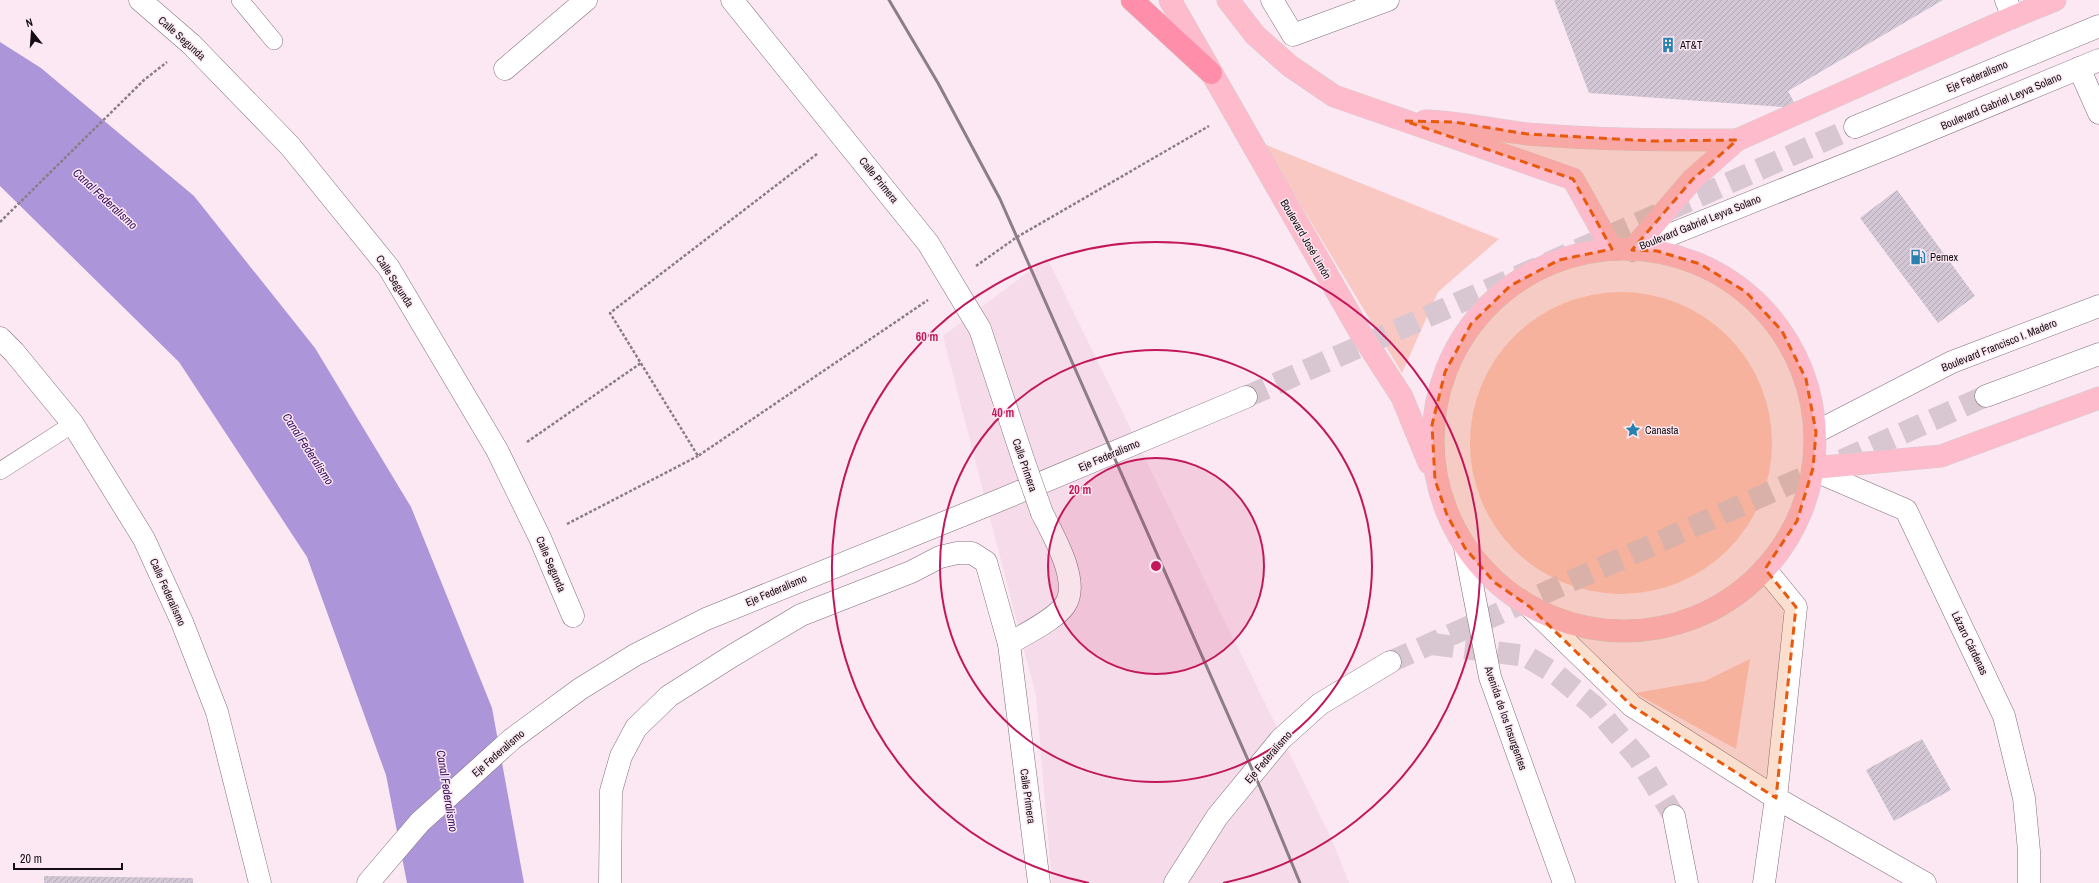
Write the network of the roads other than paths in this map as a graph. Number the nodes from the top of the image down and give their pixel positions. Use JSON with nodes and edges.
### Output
{"nodes":[{"id":1,"x":140,"y":0,"type":"edge"},
{"id":2,"x":240,"y":0,"type":"edge"},
{"id":3,"x":586,"y":0,"type":"edge"},
{"id":4,"x":732,"y":0,"type":"edge"},
{"id":5,"x":1132,"y":0,"type":"edge"},
{"id":6,"x":1170,"y":0,"type":"edge"},
{"id":7,"x":1228,"y":0,"type":"edge"},
{"id":8,"x":1272,"y":0,"type":"edge"},
{"id":9,"x":1388,"y":0,"type":"edge"},
{"id":10,"x":2055,"y":0,"type":"edge"},
{"id":11,"x":2010,"y":8,"type":"edge"},
{"id":12,"x":2099,"y":26,"type":"edge"},
{"id":13,"x":274,"y":41,"type":"dead end"},
{"id":14,"x":2089,"y":64,"type":"edge"},
{"id":15,"x":505,"y":69,"type":"dead end"},
{"id":16,"x":1211,"y":73,"type":"junction"},
{"id":17,"x":2099,"y":113,"type":"edge"},
{"id":18,"x":1405,"y":121,"type":"junction"},
{"id":19,"x":1855,"y":127,"type":"tunnel mouth"},
{"id":20,"x":1737,"y":140,"type":"junction"},
{"id":21,"x":1622,"y":249,"type":"junction"},
{"id":22,"x":2099,"y":306,"type":"edge"},
{"id":23,"x":0,"y":338,"type":"edge"},
{"id":24,"x":2099,"y":354,"type":"edge"},
{"id":25,"x":1986,"y":396,"type":"tunnel mouth"},
{"id":26,"x":1246,"y":398,"type":"tunnel mouth"},
{"id":27,"x":2099,"y":398,"type":"edge"},
{"id":28,"x":73,"y":424,"type":"junction"},
{"id":29,"x":1816,"y":432,"type":"junction"},
{"id":30,"x":1813,"y":469,"type":"junction"},
{"id":31,"x":0,"y":471,"type":"edge"},
{"id":32,"x":1435,"y":480,"type":"junction"},
{"id":33,"x":1465,"y":548,"type":"junction"},
{"id":34,"x":1764,"y":569,"type":"junction"},
{"id":35,"x":1530,"y":607,"type":"junction"},
{"id":36,"x":573,"y":616,"type":"dead end"},
{"id":37,"x":1009,"y":644,"type":"junction"},
{"id":38,"x":1390,"y":662,"type":"tunnel mouth"},
{"id":39,"x":1776,"y":798,"type":"junction"},
{"id":40,"x":1674,"y":816,"type":"tunnel mouth"},
{"id":41,"x":260,"y":883,"type":"edge"},
{"id":42,"x":368,"y":883,"type":"edge"},
{"id":43,"x":610,"y":883,"type":"edge"},
{"id":44,"x":1039,"y":883,"type":"edge"},
{"id":45,"x":1175,"y":883,"type":"edge"},
{"id":46,"x":1564,"y":883,"type":"edge"},
{"id":47,"x":1687,"y":883,"type":"edge"},
{"id":48,"x":1764,"y":883,"type":"edge"},
{"id":49,"x":1925,"y":883,"type":"edge"},
{"id":50,"x":2029,"y":883,"type":"edge"}],
"edges":[{"from":1,"to":36,"type":"main road","name":"Calle Segunda"},
{"from":2,"to":13,"type":"lane"},
{"from":3,"to":15,"type":"main road"},
{"from":4,"to":37,"type":"main road","name":"Calle Primera","bridge":true},
{"from":5,"to":16,"type":"highway"},
{"from":6,"to":16,"type":"main road","name":"Boulevard José Limón"},
{"from":7,"to":18,"type":"main road"},
{"from":8,"to":9,"type":"main road"},
{"from":10,"to":11,"type":"main road","name":"Boulevard Gabriel Leyva Solano"},
{"from":11,"to":20,"type":"main road","name":"Boulevard Gabriel Leyva Solano"},
{"from":12,"to":19,"type":"main road","name":"Eje Federalismo"},
{"from":14,"to":17,"type":"main road"},
{"from":14,"to":21,"type":"main road","name":"Boulevard Gabriel Leyva Solano"},
{"from":16,"to":32,"type":"main road","name":"Boulevard José Limón"},
{"from":18,"to":20,"type":"main road"},
{"from":18,"to":21,"type":"main road"},
{"from":20,"to":21,"type":"main road","name":"Boulevard Gabriel Leyva Solano"},
{"from":21,"to":29,"type":"main road"},
{"from":21,"to":32,"type":"main road"},
{"from":22,"to":29,"type":"main road","name":"Boulevard Francisco I. Madero"},
{"from":23,"to":28,"type":"main road","name":"Calle Federalismo"},
{"from":24,"to":25,"type":"main road"},
{"from":26,"to":42,"type":"main road","name":"Eje Federalismo"},
{"from":27,"to":30,"type":"main road"},
{"from":28,"to":31,"type":"lane"},
{"from":28,"to":41,"type":"main road","name":"Calle Federalismo"},
{"from":29,"to":30,"type":"main road"},
{"from":30,"to":34,"type":"main road"},
{"from":30,"to":50,"type":"main road","name":"Lázaro Cárdenas"},
{"from":32,"to":33,"type":"main road"},
{"from":33,"to":35,"type":"main road"},
{"from":33,"to":46,"type":"main road","name":"Avenida de los Insurgentes"},
{"from":34,"to":35,"type":"main road"},
{"from":34,"to":39,"type":"main road"},
{"from":35,"to":39,"type":"main road"},
{"from":37,"to":43,"type":"main road"},
{"from":37,"to":44,"type":"main road","name":"Calle Primera"},
{"from":38,"to":45,"type":"main road","name":"Eje Federalismo"},
{"from":39,"to":48,"type":"main road"},
{"from":39,"to":49,"type":"main road"},
{"from":40,"to":47,"type":"main road"}]}
